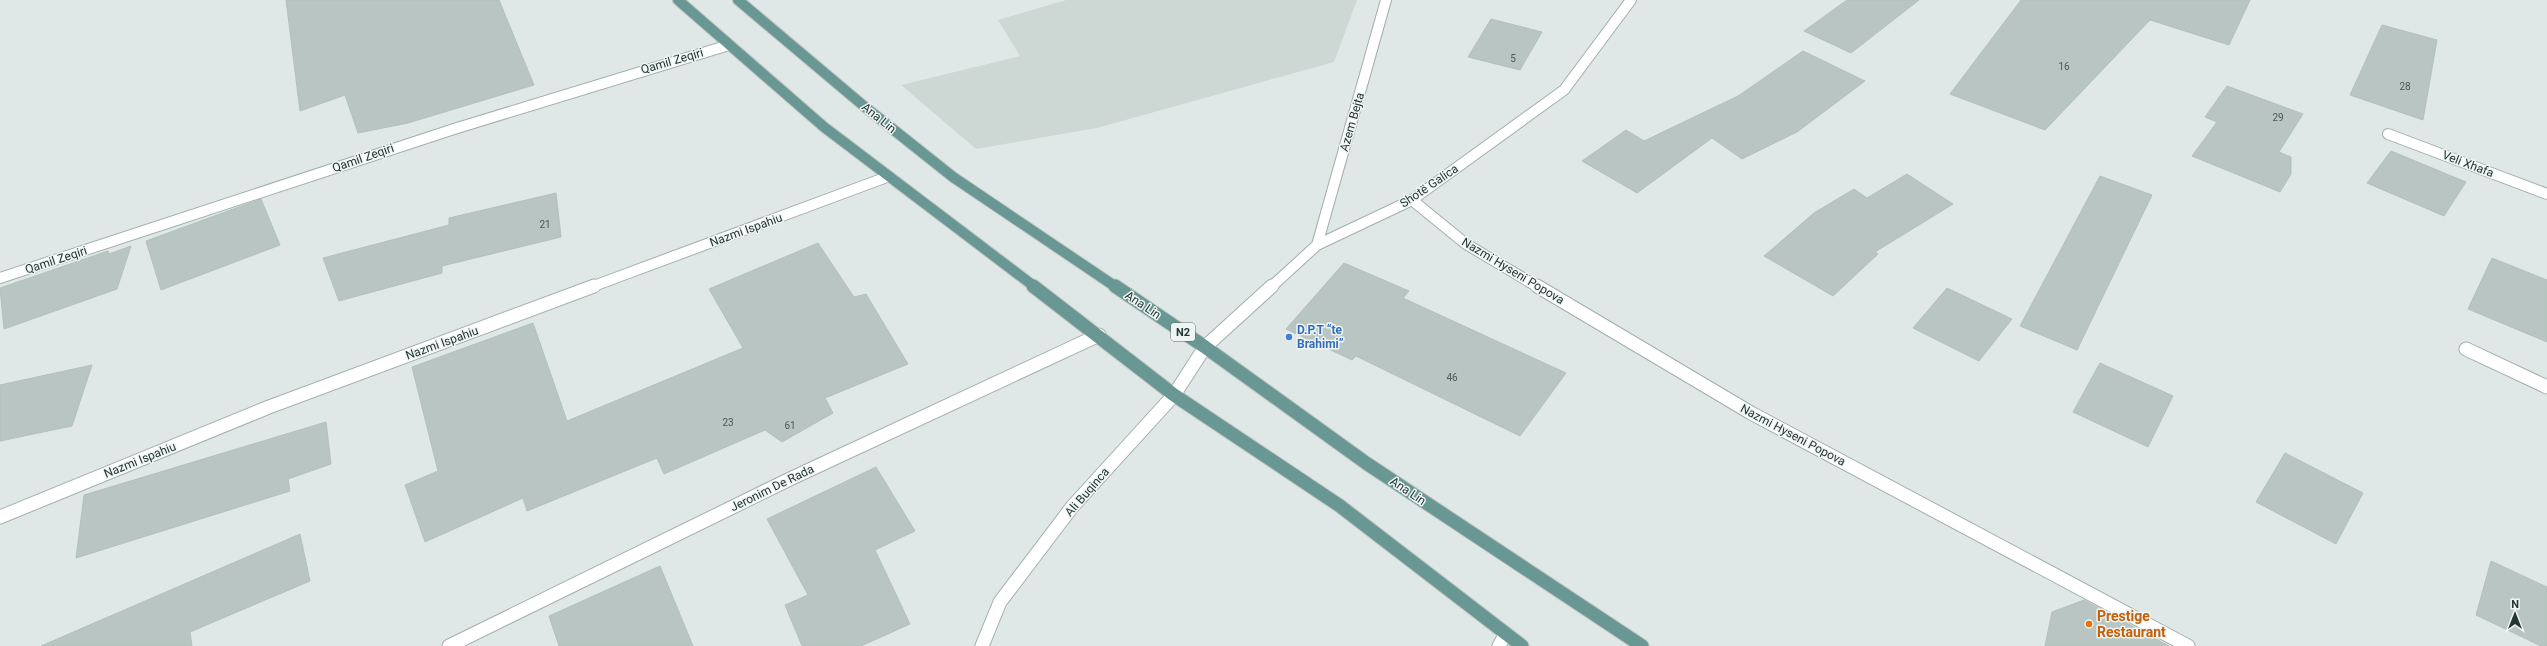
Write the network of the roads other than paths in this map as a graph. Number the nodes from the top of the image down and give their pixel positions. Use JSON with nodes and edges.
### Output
{"nodes":[{"id":1,"x":678,"y":0,"type":"edge"},
{"id":2,"x":738,"y":0,"type":"edge"},
{"id":3,"x":1386,"y":0,"type":"edge"},
{"id":4,"x":1631,"y":0,"type":"edge"},
{"id":5,"x":729,"y":45,"type":"junction"},
{"id":6,"x":2388,"y":134,"type":"dead end"},
{"id":7,"x":887,"y":177,"type":"junction"},
{"id":8,"x":2547,"y":194,"type":"edge"},
{"id":9,"x":1412,"y":200,"type":"junction"},
{"id":10,"x":1317,"y":245,"type":"junction"},
{"id":11,"x":0,"y":278,"type":"edge"},
{"id":12,"x":1099,"y":335,"type":"junction"},
{"id":13,"x":1205,"y":347,"type":"junction"},
{"id":14,"x":2466,"y":349,"type":"dead end"},
{"id":15,"x":2547,"y":387,"type":"edge"},
{"id":16,"x":1174,"y":395,"type":"junction"},
{"id":17,"x":0,"y":517,"type":"edge"},
{"id":18,"x":1502,"y":640,"type":"edge"},
{"id":19,"x":448,"y":646,"type":"edge"},
{"id":20,"x":982,"y":646,"type":"edge"},
{"id":21,"x":1522,"y":646,"type":"edge"},
{"id":22,"x":1642,"y":646,"type":"edge"},
{"id":23,"x":2188,"y":646,"type":"edge"}],
"edges":[{"from":1,"to":5,"type":"main road"},
{"from":2,"to":13,"type":"main road","name":"Ana Lin","number":"N2"},
{"from":3,"to":10,"type":"street","name":"Azem Bejta"},
{"from":4,"to":9,"type":"street","name":"Shotë Galica"},
{"from":5,"to":7,"type":"main road"},
{"from":5,"to":11,"type":"street","name":"Qamil Zeqiri"},
{"from":6,"to":8,"type":"street","name":"Veli Xhafa"},
{"from":7,"to":12,"type":"main road"},
{"from":7,"to":17,"type":"street","name":"Nazmi Ispahiu"},
{"from":9,"to":10,"type":"street","name":"Shotë Galica"},
{"from":9,"to":23,"type":"street","name":"Nazmi Hyseni Popova"},
{"from":10,"to":13,"type":"street","name":"Shotë Galica"},
{"from":12,"to":16,"type":"main road"},
{"from":12,"to":19,"type":"street","name":"Jeronim De Rada"},
{"from":13,"to":16,"type":"street","name":"Ali Buqinca"},
{"from":13,"to":22,"type":"main road","name":"Ana Lin","number":"N2"},
{"from":14,"to":15,"type":"street"},
{"from":16,"to":18,"type":"main road"},
{"from":16,"to":20,"type":"street","name":"Ali Buqinca"},
{"from":18,"to":21,"type":"main road"}]}
